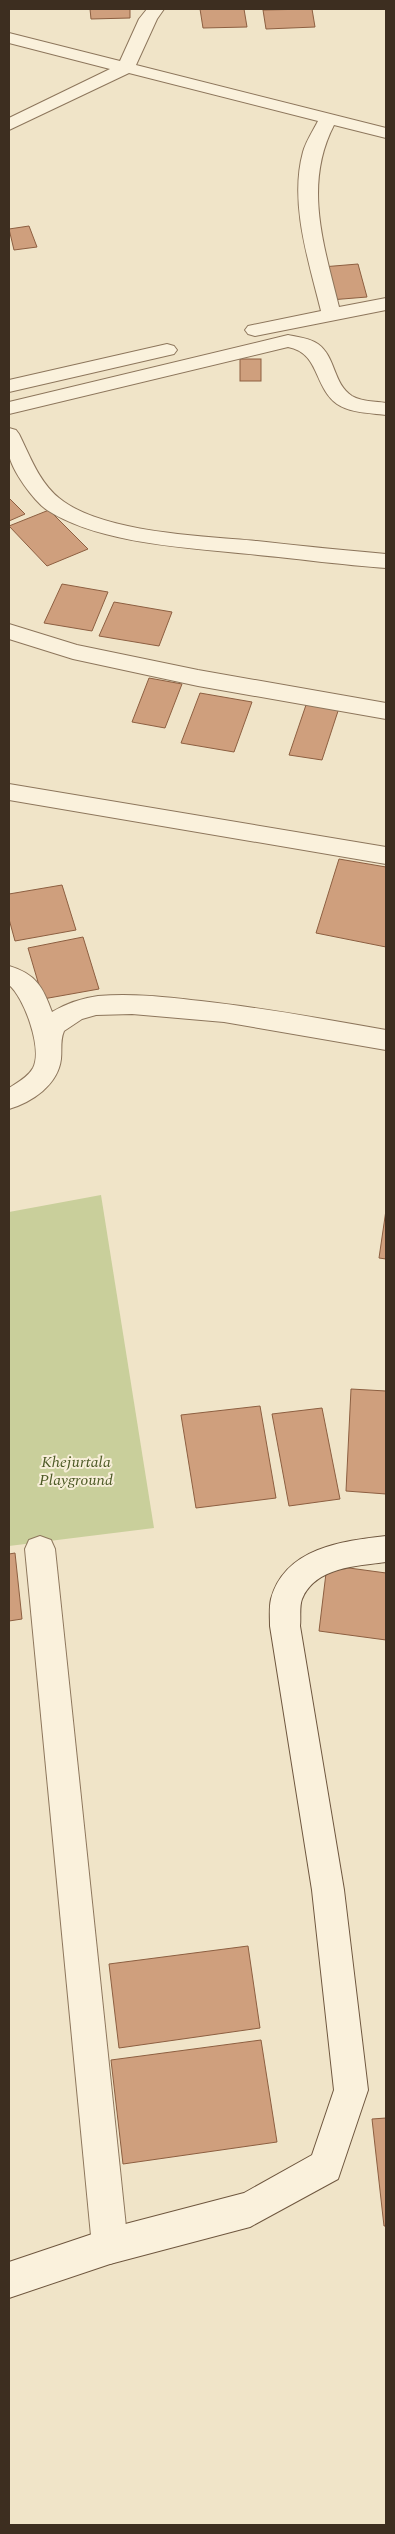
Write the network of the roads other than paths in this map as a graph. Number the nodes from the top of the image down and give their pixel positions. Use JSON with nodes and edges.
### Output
{"nodes":[{"id":1,"x":155,"y":9,"type":"edge"},
{"id":2,"x":9,"y":38,"type":"edge"},
{"id":3,"x":126,"y":68,"type":"junction"},
{"id":4,"x":328,"y":119,"type":"junction"},
{"id":5,"x":9,"y":125,"type":"edge"},
{"id":6,"x":386,"y":134,"type":"edge"},
{"id":7,"x":386,"y":304,"type":"edge"},
{"id":8,"x":330,"y":314,"type":"junction"},
{"id":9,"x":205,"y":342,"type":"dead end"},
{"id":10,"x":186,"y":346,"type":"dead end"},
{"id":11,"x":9,"y":386,"type":"edge"},
{"id":12,"x":9,"y":408,"type":"edge"},
{"id":13,"x":386,"y":409,"type":"edge"},
{"id":14,"x":9,"y":434,"type":"edge"},
{"id":15,"x":386,"y":561,"type":"edge"},
{"id":16,"x":9,"y":631,"type":"edge"},
{"id":17,"x":386,"y":711,"type":"edge"},
{"id":18,"x":9,"y":792,"type":"edge"},
{"id":19,"x":386,"y":856,"type":"edge"},
{"id":20,"x":9,"y":975,"type":"edge"},
{"id":21,"x":386,"y":1040,"type":"edge"},
{"id":22,"x":47,"y":1041,"type":"junction"},
{"id":23,"x":9,"y":1099,"type":"edge"},
{"id":24,"x":40,"y":1549,"type":"dead end"},
{"id":25,"x":386,"y":1549,"type":"edge"},
{"id":26,"x":110,"y":2246,"type":"junction"},
{"id":27,"x":9,"y":2280,"type":"edge"}],
"edges":[{"from":1,"to":3,"type":"street"},
{"from":2,"to":3,"type":"street"},
{"from":3,"to":4,"type":"street"},
{"from":3,"to":5,"type":"street"},
{"from":4,"to":6,"type":"street"},
{"from":4,"to":8,"type":"street"},
{"from":7,"to":8,"type":"street"},
{"from":8,"to":9,"type":"street"},
{"from":10,"to":11,"type":"street"},
{"from":12,"to":13,"type":"street"},
{"from":14,"to":15,"type":"street"},
{"from":16,"to":17,"type":"street"},
{"from":18,"to":19,"type":"street"},
{"from":20,"to":22,"type":"street"},
{"from":21,"to":22,"type":"street"},
{"from":22,"to":23,"type":"street"},
{"from":24,"to":26,"type":"street"},
{"from":25,"to":26,"type":"street"},
{"from":26,"to":27,"type":"street"}]}
